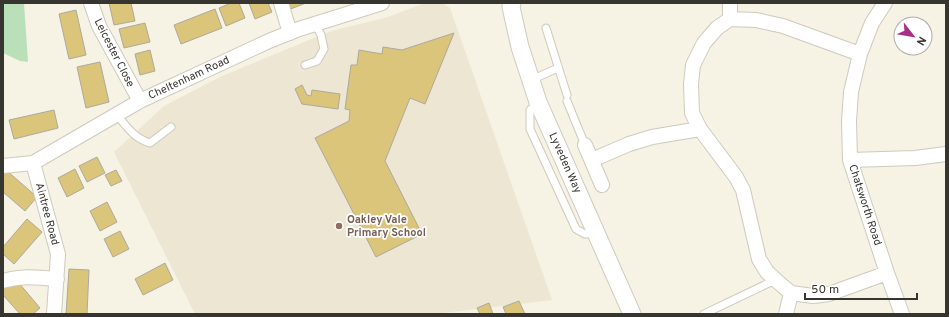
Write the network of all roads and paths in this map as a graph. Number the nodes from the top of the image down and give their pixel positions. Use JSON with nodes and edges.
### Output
{"nodes":[{"id":1,"x":91,"y":3,"type":"edge"},
{"id":2,"x":281,"y":3,"type":"edge"},
{"id":3,"x":382,"y":3,"type":"edge"},
{"id":4,"x":730,"y":3,"type":"edge"},
{"id":5,"x":885,"y":3,"type":"edge"},
{"id":6,"x":510,"y":4,"type":"edge"},
{"id":7,"x":730,"y":19,"type":"junction"},
{"id":8,"x":315,"y":24,"type":"junction"},
{"id":9,"x":546,"y":28,"type":"dead end"},
{"id":10,"x":290,"y":32,"type":"junction"},
{"id":11,"x":860,"y":54,"type":"junction"},
{"id":12,"x":306,"y":65,"type":"dead end"},
{"id":13,"x":558,"y":68,"type":"junction"},
{"id":14,"x":531,"y":80,"type":"junction"},
{"id":15,"x":140,"y":101,"type":"junction"},
{"id":16,"x":117,"y":115,"type":"junction"},
{"id":17,"x":171,"y":127,"type":"dead end"},
{"id":18,"x":700,"y":129,"type":"junction"},
{"id":19,"x":585,"y":145,"type":"joint"},
{"id":20,"x":946,"y":154,"type":"edge"},
{"id":21,"x":592,"y":160,"type":"junction"},
{"id":22,"x":850,"y":160,"type":"junction"},
{"id":23,"x":33,"y":163,"type":"junction"},
{"id":24,"x":3,"y":166,"type":"edge"},
{"id":25,"x":602,"y":185,"type":"dead end"},
{"id":26,"x":887,"y":273,"type":"junction"},
{"id":27,"x":56,"y":279,"type":"junction"},
{"id":28,"x":775,"y":280,"type":"junction"},
{"id":29,"x":3,"y":281,"type":"edge"},
{"id":30,"x":791,"y":293,"type":"junction"},
{"id":31,"x":54,"y":314,"type":"edge"},
{"id":32,"x":632,"y":314,"type":"edge"},
{"id":33,"x":704,"y":314,"type":"edge"},
{"id":34,"x":786,"y":314,"type":"edge"},
{"id":35,"x":902,"y":314,"type":"edge"}],
"edges":[{"from":1,"to":15,"type":"street","name":"Leicester Close"},
{"from":2,"to":10,"type":"street"},
{"from":3,"to":8,"type":"street","name":"Cheltenham Road"},
{"from":4,"to":7,"type":"street"},
{"from":5,"to":11,"type":"street","name":"Chatsworth Road"},
{"from":6,"to":14,"type":"street","name":"Lyveden Way"},
{"from":7,"to":11,"type":"street"},
{"from":7,"to":18,"type":"street"},
{"from":8,"to":10,"type":"street","name":"Cheltenham Road"},
{"from":8,"to":12,"type":"lane"},
{"from":9,"to":13,"type":"lane"},
{"from":10,"to":15,"type":"street","name":"Cheltenham Road"},
{"from":11,"to":22,"type":"street","name":"Chatsworth Road"},
{"from":13,"to":14,"type":"lane"},
{"from":13,"to":19,"type":"lane"},
{"from":14,"to":32,"type":"street","name":"Lyveden Way"},
{"from":15,"to":16,"type":"street","name":"Cheltenham Road"},
{"from":16,"to":17,"type":"lane"},
{"from":16,"to":23,"type":"street","name":"Cheltenham Road"},
{"from":18,"to":21,"type":"street"},
{"from":18,"to":28,"type":"street"},
{"from":19,"to":21,"type":"street"},
{"from":20,"to":22,"type":"street"},
{"from":21,"to":25,"type":"street"},
{"from":22,"to":26,"type":"street","name":"Chatsworth Road"},
{"from":23,"to":24,"type":"street","name":"Cheltenham Road"},
{"from":23,"to":27,"type":"street","name":"Aintree Road"},
{"from":26,"to":30,"type":"street"},
{"from":26,"to":35,"type":"street","name":"Chatsworth Road"},
{"from":27,"to":29,"type":"street"},
{"from":27,"to":31,"type":"street","name":"Aintree Road"},
{"from":28,"to":30,"type":"street"},
{"from":28,"to":33,"type":"lane"},
{"from":30,"to":34,"type":"street"}]}
